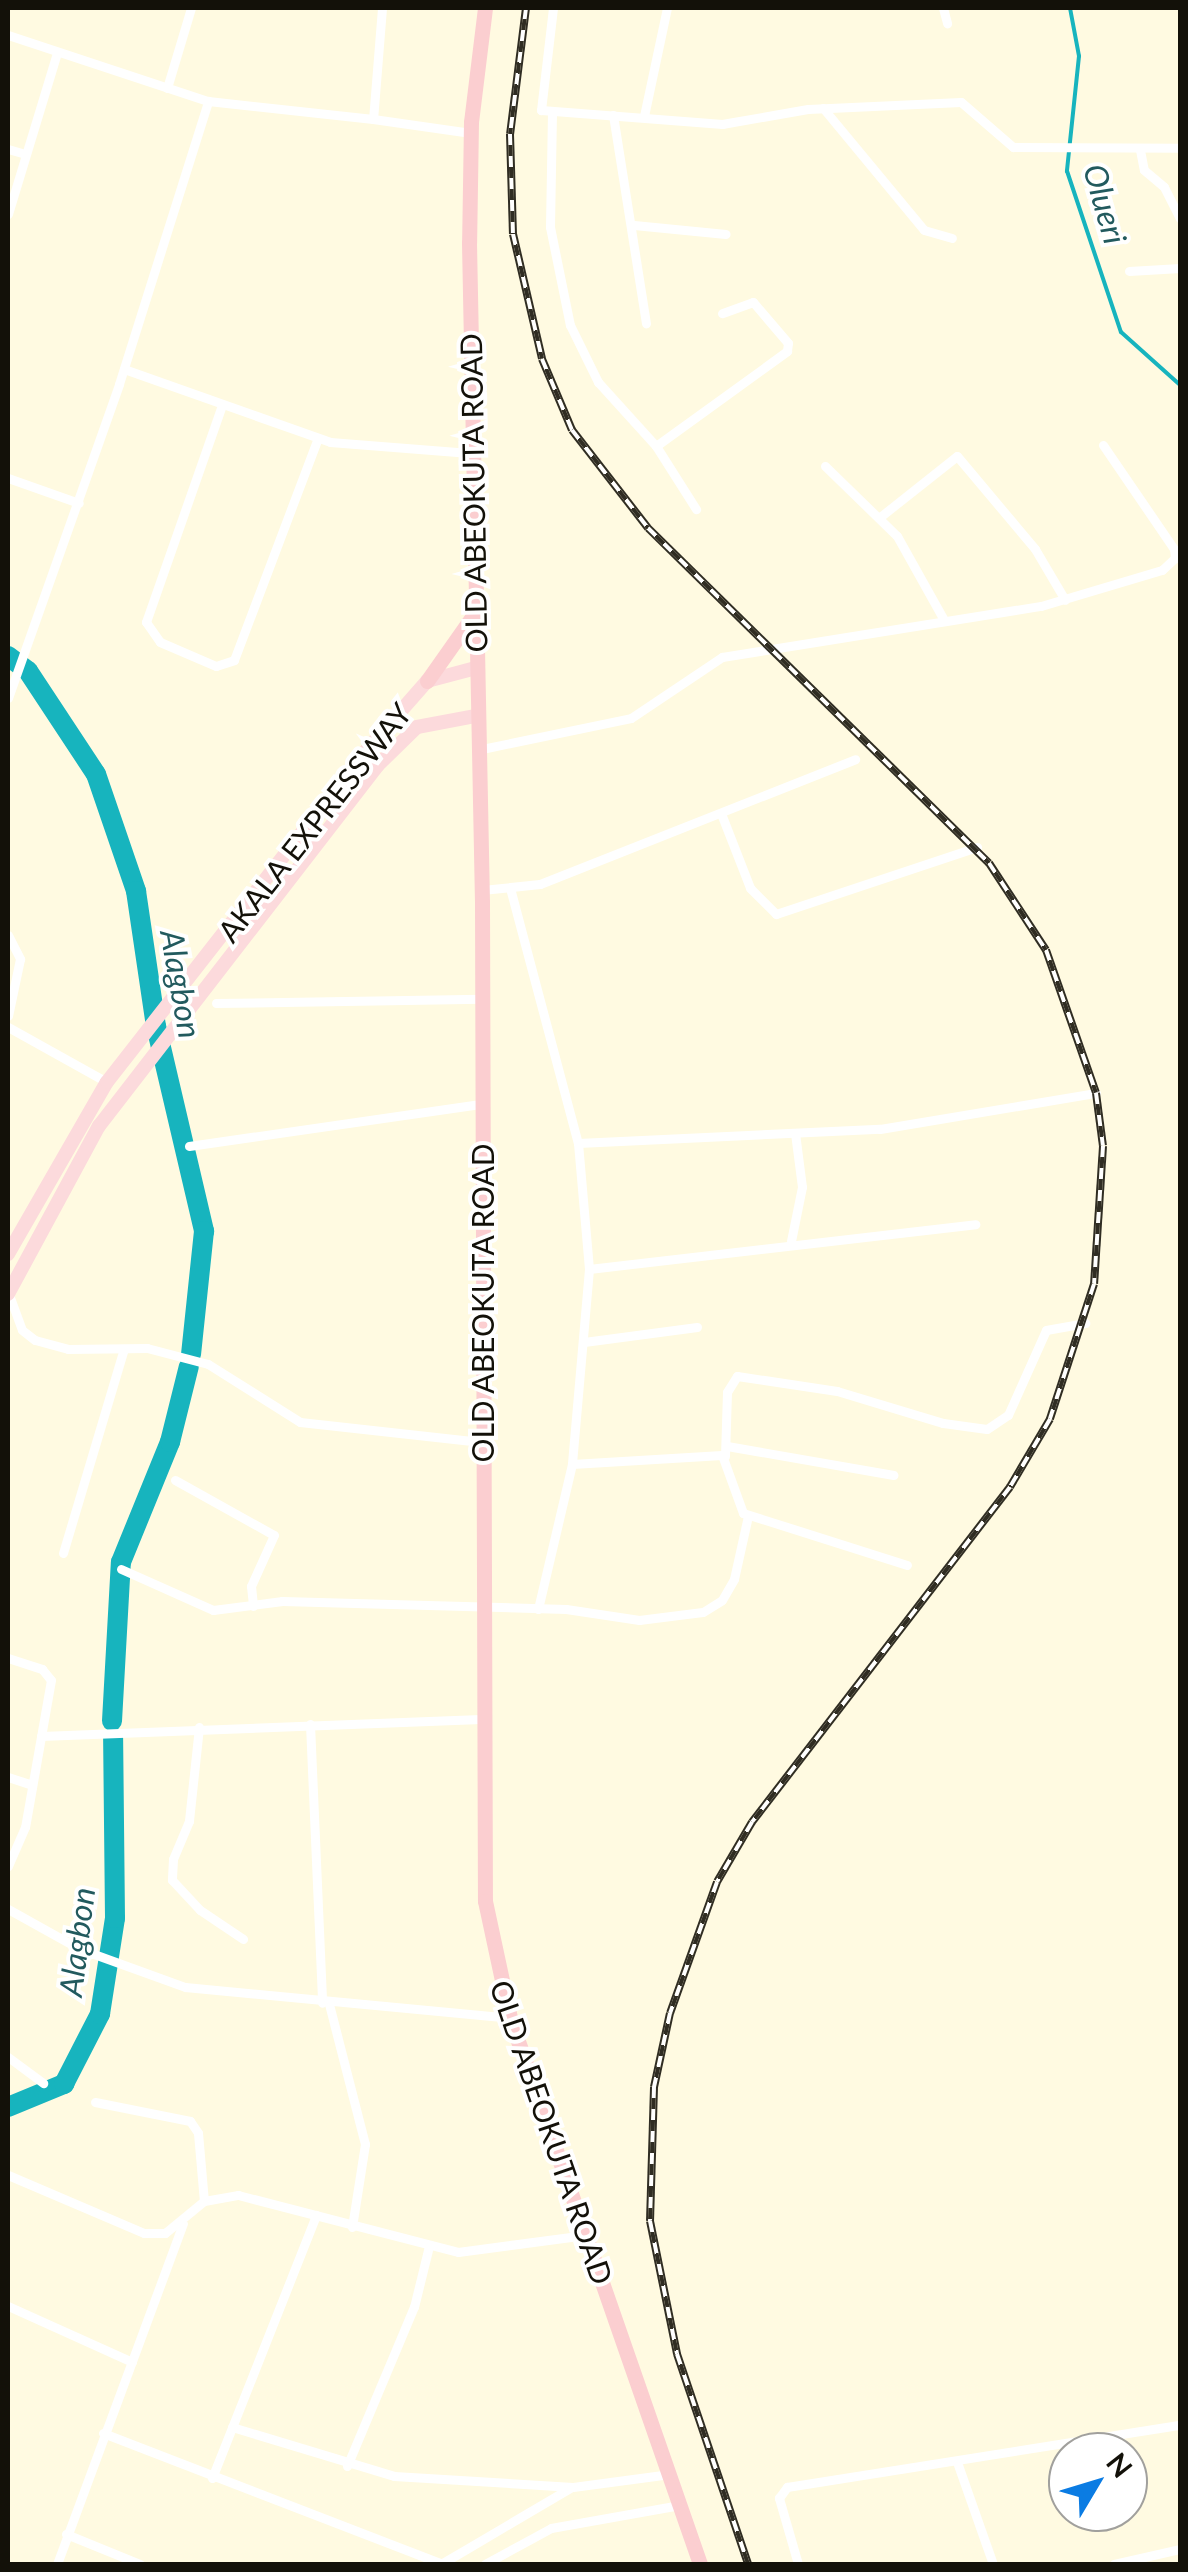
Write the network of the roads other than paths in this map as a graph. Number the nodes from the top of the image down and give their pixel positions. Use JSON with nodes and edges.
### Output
{"nodes":[{"id":1,"x":192,"y":8,"type":"edge"},
{"id":2,"x":382,"y":8,"type":"edge"},
{"id":3,"x":485,"y":8,"type":"edge"},
{"id":4,"x":553,"y":8,"type":"edge"},
{"id":5,"x":666,"y":8,"type":"edge"},
{"id":6,"x":942,"y":8,"type":"edge"},
{"id":7,"x":947,"y":23,"type":"dead end"},
{"id":8,"x":8,"y":34,"type":"edge"},
{"id":9,"x":58,"y":53,"type":"junction"},
{"id":10,"x":167,"y":88,"type":"junction"},
{"id":11,"x":208,"y":101,"type":"junction"},
{"id":12,"x":823,"y":108,"type":"junction"},
{"id":13,"x":552,"y":112,"type":"junction"},
{"id":14,"x":613,"y":115,"type":"junction"},
{"id":15,"x":644,"y":116,"type":"junction"},
{"id":16,"x":373,"y":119,"type":"junction"},
{"id":17,"x":471,"y":133,"type":"junction"},
{"id":18,"x":1180,"y":148,"type":"edge"},
{"id":19,"x":8,"y":149,"type":"edge"},
{"id":20,"x":1140,"y":150,"type":"junction"},
{"id":21,"x":26,"y":154,"type":"junction"},
{"id":22,"x":8,"y":214,"type":"edge"},
{"id":23,"x":1180,"y":218,"type":"edge"},
{"id":24,"x":634,"y":224,"type":"junction"},
{"id":25,"x":726,"y":234,"type":"dead end"},
{"id":26,"x":952,"y":238,"type":"dead end"},
{"id":27,"x":1180,"y":268,"type":"edge"},
{"id":28,"x":1129,"y":271,"type":"dead end"},
{"id":29,"x":722,"y":312,"type":"dead end"},
{"id":30,"x":646,"y":323,"type":"dead end"},
{"id":31,"x":124,"y":369,"type":"junction"},
{"id":32,"x":222,"y":405,"type":"junction"},
{"id":33,"x":318,"y":438,"type":"junction"},
{"id":34,"x":656,"y":446,"type":"junction"},
{"id":35,"x":1103,"y":446,"type":"dead end"},
{"id":36,"x":470,"y":453,"type":"junction"},
{"id":37,"x":825,"y":466,"type":"dead end"},
{"id":38,"x":8,"y":478,"type":"edge"},
{"id":39,"x":79,"y":503,"type":"junction"},
{"id":40,"x":696,"y":510,"type":"dead end"},
{"id":41,"x":880,"y":518,"type":"junction"},
{"id":42,"x":1178,"y":558,"type":"edge"},
{"id":43,"x":1065,"y":600,"type":"junction"},
{"id":44,"x":477,"y":610,"type":"junction"},
{"id":45,"x":944,"y":620,"type":"junction"},
{"id":46,"x":476,"y":668,"type":"junction"},
{"id":47,"x":427,"y":681,"type":"junction"},
{"id":48,"x":8,"y":698,"type":"edge"},
{"id":49,"x":476,"y":716,"type":"junction"},
{"id":50,"x":477,"y":750,"type":"junction"},
{"id":51,"x":855,"y":759,"type":"dead end"},
{"id":52,"x":722,"y":816,"type":"junction"},
{"id":53,"x":977,"y":847,"type":"dead end"},
{"id":54,"x":510,"y":888,"type":"junction"},
{"id":55,"x":482,"y":890,"type":"junction"},
{"id":56,"x":8,"y":935,"type":"edge"},
{"id":57,"x":482,"y":999,"type":"junction"},
{"id":58,"x":216,"y":1003,"type":"dead end"},
{"id":59,"x":8,"y":1016,"type":"edge"},
{"id":60,"x":8,"y":1027,"type":"edge"},
{"id":61,"x":107,"y":1082,"type":"junction"},
{"id":62,"x":1096,"y":1092,"type":"dead end"},
{"id":63,"x":482,"y":1104,"type":"junction"},
{"id":64,"x":795,"y":1134,"type":"junction"},
{"id":65,"x":578,"y":1143,"type":"junction"},
{"id":66,"x":189,"y":1146,"type":"dead end"},
{"id":67,"x":975,"y":1224,"type":"dead end"},
{"id":68,"x":790,"y":1241,"type":"junction"},
{"id":69,"x":8,"y":1254,"type":"edge"},
{"id":70,"x":589,"y":1269,"type":"junction"},
{"id":71,"x":8,"y":1293,"type":"edge"},
{"id":72,"x":1086,"y":1322,"type":"dead end"},
{"id":73,"x":696,"y":1327,"type":"dead end"},
{"id":74,"x":584,"y":1342,"type":"junction"},
{"id":75,"x":124,"y":1349,"type":"junction"},
{"id":76,"x":482,"y":1442,"type":"junction"},
{"id":77,"x":726,"y":1451,"type":"junction"},
{"id":78,"x":572,"y":1464,"type":"junction"},
{"id":79,"x":894,"y":1475,"type":"dead end"},
{"id":80,"x":175,"y":1480,"type":"dead end"},
{"id":81,"x":748,"y":1516,"type":"junction"},
{"id":82,"x":63,"y":1552,"type":"dead end"},
{"id":83,"x":907,"y":1566,"type":"dead end"},
{"id":84,"x":121,"y":1569,"type":"dead end"},
{"id":85,"x":252,"y":1606,"type":"junction"},
{"id":86,"x":482,"y":1608,"type":"junction"},
{"id":87,"x":538,"y":1609,"type":"junction"},
{"id":88,"x":8,"y":1658,"type":"edge"},
{"id":89,"x":481,"y":1719,"type":"junction"},
{"id":90,"x":310,"y":1724,"type":"junction"},
{"id":91,"x":198,"y":1727,"type":"junction"},
{"id":92,"x":41,"y":1736,"type":"junction"},
{"id":93,"x":8,"y":1776,"type":"edge"},
{"id":94,"x":30,"y":1784,"type":"junction"},
{"id":95,"x":8,"y":1866,"type":"edge"},
{"id":96,"x":8,"y":1909,"type":"edge"},
{"id":97,"x":243,"y":1939,"type":"dead end"},
{"id":98,"x":326,"y":2004,"type":"junction"},
{"id":99,"x":510,"y":2018,"type":"junction"},
{"id":100,"x":8,"y":2057,"type":"edge"},
{"id":101,"x":43,"y":2083,"type":"dead end"},
{"id":102,"x":95,"y":2102,"type":"dead end"},
{"id":103,"x":8,"y":2175,"type":"edge"},
{"id":104,"x":204,"y":2202,"type":"junction"},
{"id":105,"x":316,"y":2215,"type":"junction"},
{"id":106,"x":184,"y":2221,"type":"junction"},
{"id":107,"x":352,"y":2227,"type":"junction"},
{"id":108,"x":586,"y":2235,"type":"junction"},
{"id":109,"x":428,"y":2246,"type":"junction"},
{"id":110,"x":8,"y":2306,"type":"edge"},
{"id":111,"x":132,"y":2362,"type":"junction"},
{"id":112,"x":1180,"y":2425,"type":"edge"},
{"id":113,"x":232,"y":2427,"type":"junction"},
{"id":114,"x":103,"y":2433,"type":"junction"},
{"id":115,"x":958,"y":2462,"type":"junction"},
{"id":116,"x":347,"y":2466,"type":"junction"},
{"id":117,"x":670,"y":2474,"type":"junction"},
{"id":118,"x":212,"y":2478,"type":"junction"},
{"id":119,"x":572,"y":2486,"type":"junction"},
{"id":120,"x":681,"y":2504,"type":"junction"},
{"id":121,"x":66,"y":2534,"type":"junction"},
{"id":122,"x":1180,"y":2549,"type":"edge"},
{"id":123,"x":57,"y":2564,"type":"edge"},
{"id":124,"x":140,"y":2564,"type":"edge"},
{"id":125,"x":442,"y":2564,"type":"edge"},
{"id":126,"x":485,"y":2564,"type":"edge"},
{"id":127,"x":700,"y":2564,"type":"edge"},
{"id":128,"x":798,"y":2564,"type":"edge"},
{"id":129,"x":993,"y":2564,"type":"edge"},
{"id":130,"x":1114,"y":2564,"type":"edge"}],
"edges":[{"from":1,"to":10,"type":"street"},
{"from":2,"to":16,"type":"street"},
{"from":3,"to":17,"type":"highway","name":"OLD ABEOKUTA ROAD"},
{"from":4,"to":13,"type":"street"},
{"from":5,"to":15,"type":"street"},
{"from":6,"to":7,"type":"street"},
{"from":8,"to":9,"type":"street"},
{"from":9,"to":10,"type":"street"},
{"from":9,"to":21,"type":"street"},
{"from":10,"to":11,"type":"street"},
{"from":11,"to":16,"type":"street"},
{"from":11,"to":31,"type":"street"},
{"from":12,"to":15,"type":"street"},
{"from":12,"to":20,"type":"street"},
{"from":12,"to":26,"type":"street"},
{"from":13,"to":14,"type":"street"},
{"from":13,"to":34,"type":"street"},
{"from":14,"to":15,"type":"street"},
{"from":14,"to":24,"type":"street"},
{"from":16,"to":17,"type":"street"},
{"from":17,"to":36,"type":"highway","name":"OLD ABEOKUTA ROAD"},
{"from":18,"to":20,"type":"street"},
{"from":19,"to":21,"type":"street"},
{"from":20,"to":23,"type":"street"},
{"from":21,"to":22,"type":"street"},
{"from":24,"to":25,"type":"street"},
{"from":24,"to":30,"type":"street"},
{"from":27,"to":28,"type":"street"},
{"from":29,"to":34,"type":"street"},
{"from":31,"to":32,"type":"street"},
{"from":31,"to":39,"type":"street"},
{"from":32,"to":33,"type":"street"},
{"from":32,"to":33,"type":"street"},
{"from":33,"to":36,"type":"street"},
{"from":34,"to":40,"type":"street"},
{"from":35,"to":42,"type":"street"},
{"from":36,"to":44,"type":"highway","name":"OLD ABEOKUTA ROAD"},
{"from":37,"to":41,"type":"street"},
{"from":38,"to":39,"type":"street"},
{"from":39,"to":48,"type":"street"},
{"from":41,"to":43,"type":"street"},
{"from":41,"to":45,"type":"street"},
{"from":42,"to":43,"type":"street"},
{"from":43,"to":45,"type":"street"},
{"from":44,"to":46,"type":"highway","name":"OLD ABEOKUTA ROAD"},
{"from":44,"to":47,"type":"highway"},
{"from":45,"to":50,"type":"street"},
{"from":46,"to":47,"type":"main road","name":"AKALA EXPRESSWAY"},
{"from":46,"to":49,"type":"highway","name":"OLD ABEOKUTA ROAD"},
{"from":47,"to":61,"type":"main road","name":"AKALA EXPRESSWAY"},
{"from":49,"to":50,"type":"highway","name":"OLD ABEOKUTA ROAD"},
{"from":49,"to":71,"type":"main road","name":"AKALA EXPRESSWAY"},
{"from":50,"to":55,"type":"highway","name":"OLD ABEOKUTA ROAD"},
{"from":51,"to":52,"type":"street"},
{"from":52,"to":53,"type":"street"},
{"from":52,"to":54,"type":"street"},
{"from":54,"to":55,"type":"street"},
{"from":54,"to":65,"type":"street"},
{"from":55,"to":57,"type":"highway","name":"OLD ABEOKUTA ROAD"},
{"from":56,"to":59,"type":"street"},
{"from":57,"to":58,"type":"street"},
{"from":57,"to":63,"type":"highway","name":"OLD ABEOKUTA ROAD"},
{"from":60,"to":61,"type":"street"},
{"from":61,"to":69,"type":"main road","name":"AKALA EXPRESSWAY"},
{"from":62,"to":64,"type":"street"},
{"from":63,"to":66,"type":"street"},
{"from":63,"to":76,"type":"highway","name":"OLD ABEOKUTA ROAD"},
{"from":64,"to":65,"type":"street"},
{"from":64,"to":68,"type":"street"},
{"from":65,"to":70,"type":"street"},
{"from":67,"to":68,"type":"street"},
{"from":68,"to":70,"type":"street"},
{"from":70,"to":74,"type":"street"},
{"from":71,"to":75,"type":"street"},
{"from":72,"to":77,"type":"street"},
{"from":73,"to":74,"type":"street"},
{"from":74,"to":78,"type":"street"},
{"from":75,"to":76,"type":"street"},
{"from":75,"to":82,"type":"street"},
{"from":76,"to":86,"type":"highway","name":"OLD ABEOKUTA ROAD"},
{"from":77,"to":78,"type":"street"},
{"from":77,"to":79,"type":"street"},
{"from":77,"to":81,"type":"street"},
{"from":78,"to":87,"type":"street"},
{"from":80,"to":85,"type":"street"},
{"from":81,"to":83,"type":"street"},
{"from":81,"to":87,"type":"street"},
{"from":84,"to":85,"type":"street"},
{"from":85,"to":86,"type":"street"},
{"from":86,"to":87,"type":"street"},
{"from":86,"to":89,"type":"highway","name":"OLD ABEOKUTA ROAD"},
{"from":88,"to":92,"type":"street"},
{"from":89,"to":90,"type":"street"},
{"from":89,"to":99,"type":"highway","name":"OLD ABEOKUTA ROAD"},
{"from":90,"to":91,"type":"street"},
{"from":90,"to":98,"type":"street"},
{"from":91,"to":92,"type":"street"},
{"from":91,"to":97,"type":"street"},
{"from":92,"to":94,"type":"street"},
{"from":93,"to":94,"type":"street"},
{"from":94,"to":95,"type":"street"},
{"from":96,"to":98,"type":"street"},
{"from":98,"to":99,"type":"street"},
{"from":98,"to":107,"type":"street"},
{"from":99,"to":108,"type":"highway","name":"OLD ABEOKUTA ROAD"},
{"from":100,"to":101,"type":"street"},
{"from":102,"to":104,"type":"street"},
{"from":103,"to":106,"type":"street"},
{"from":104,"to":105,"type":"street"},
{"from":104,"to":106,"type":"street"},
{"from":105,"to":107,"type":"street"},
{"from":105,"to":113,"type":"street"},
{"from":106,"to":111,"type":"street"},
{"from":107,"to":109,"type":"street"},
{"from":108,"to":109,"type":"street"},
{"from":108,"to":117,"type":"highway","name":"OLD ABEOKUTA ROAD"},
{"from":109,"to":116,"type":"street"},
{"from":110,"to":111,"type":"street"},
{"from":111,"to":114,"type":"street"},
{"from":112,"to":115,"type":"street"},
{"from":113,"to":116,"type":"street"},
{"from":113,"to":118,"type":"street"},
{"from":114,"to":118,"type":"street"},
{"from":114,"to":121,"type":"street"},
{"from":115,"to":128,"type":"street"},
{"from":115,"to":129,"type":"street"},
{"from":116,"to":119,"type":"street"},
{"from":117,"to":119,"type":"street"},
{"from":117,"to":120,"type":"highway","name":"OLD ABEOKUTA ROAD"},
{"from":118,"to":125,"type":"street"},
{"from":119,"to":125,"type":"street"},
{"from":120,"to":126,"type":"street"},
{"from":120,"to":127,"type":"highway","name":"OLD ABEOKUTA ROAD"},
{"from":121,"to":123,"type":"street"},
{"from":121,"to":124,"type":"street"},
{"from":122,"to":130,"type":"street"}]}
